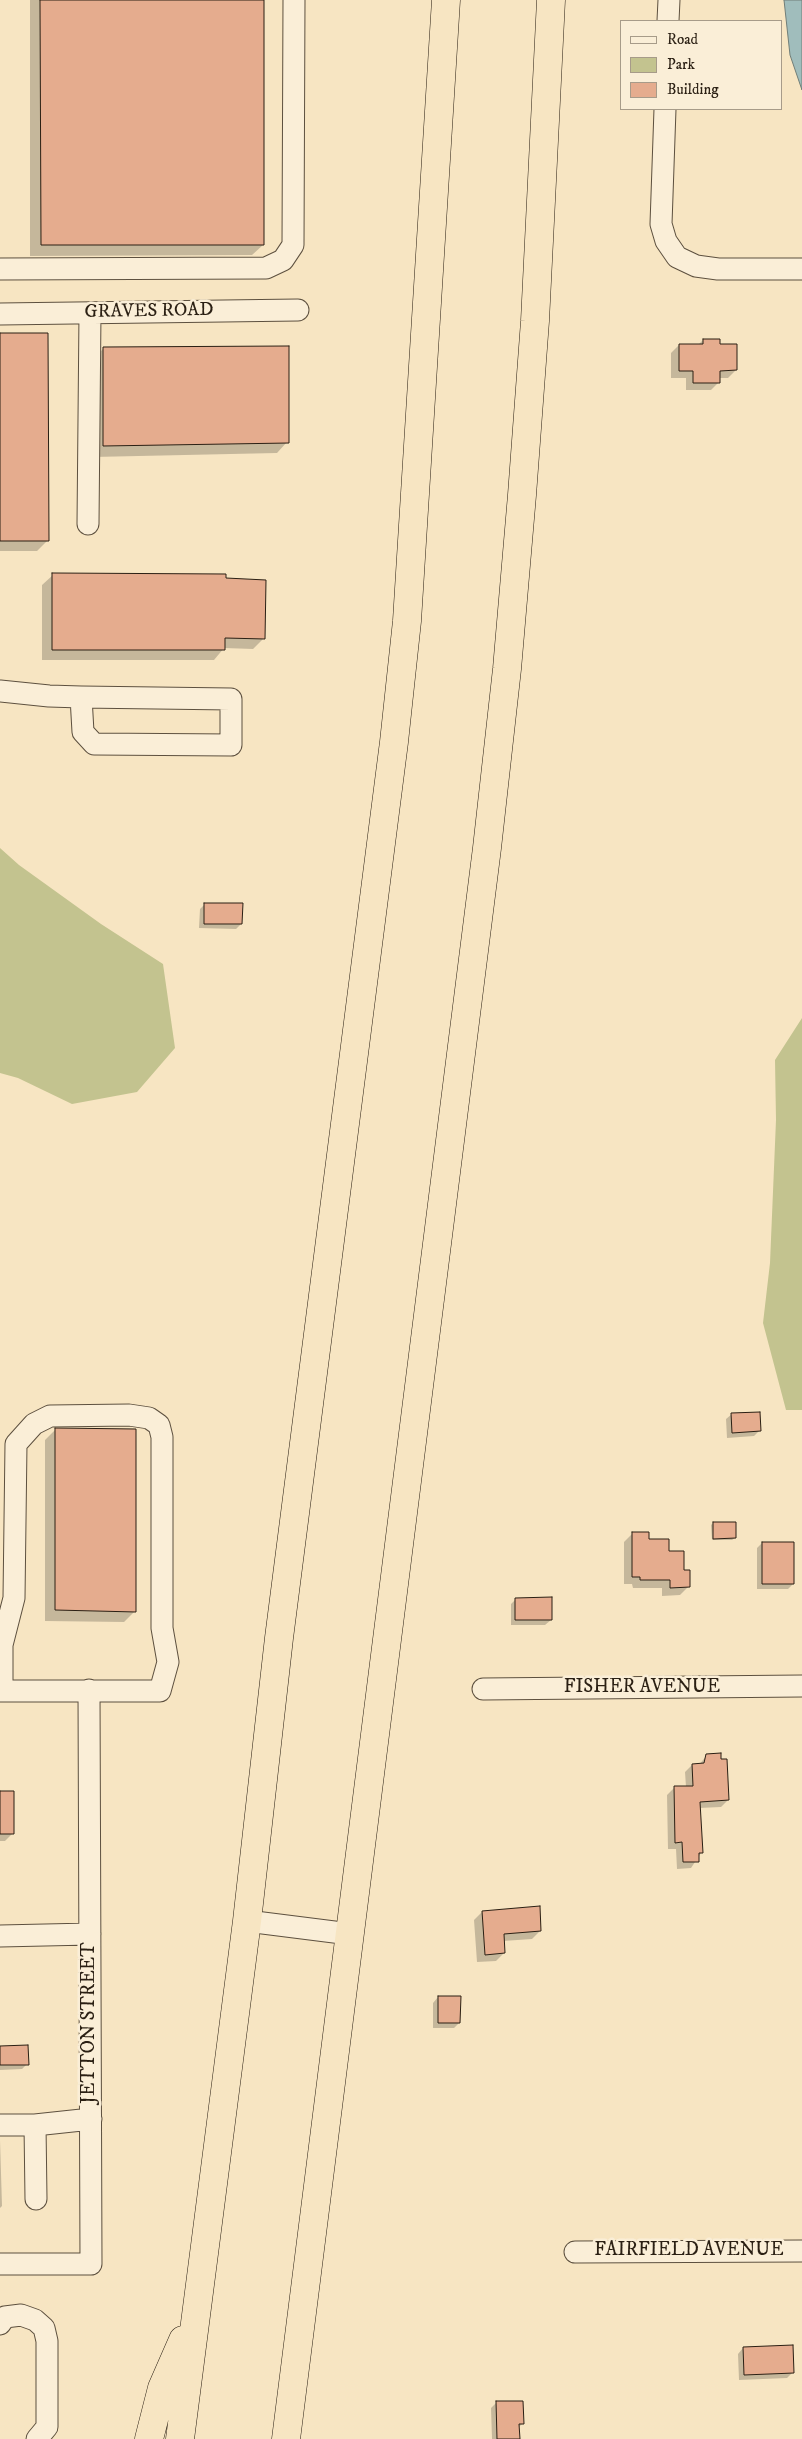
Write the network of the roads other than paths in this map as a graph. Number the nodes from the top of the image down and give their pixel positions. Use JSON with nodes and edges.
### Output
{"nodes":[{"id":1,"x":294,"y":0,"type":"edge"},
{"id":2,"x":446,"y":0,"type":"edge"},
{"id":3,"x":551,"y":0,"type":"edge"},
{"id":4,"x":669,"y":0,"type":"edge"},
{"id":5,"x":668,"y":20,"type":"edge"},
{"id":6,"x":665,"y":110,"type":"edge"},
{"id":7,"x":0,"y":269,"type":"edge"},
{"id":8,"x":802,"y":269,"type":"edge"},
{"id":9,"x":298,"y":310,"type":"dead end"},
{"id":10,"x":90,"y":313,"type":"junction"},
{"id":11,"x":0,"y":314,"type":"edge"},
{"id":12,"x":88,"y":524,"type":"dead end"},
{"id":13,"x":0,"y":691,"type":"edge"},
{"id":14,"x":81,"y":697,"type":"junction"},
{"id":15,"x":802,"y":1686,"type":"edge"},
{"id":16,"x":483,"y":1689,"type":"dead end"},
{"id":17,"x":89,"y":1690,"type":"junction"},
{"id":18,"x":1,"y":1691,"type":"edge"},
{"id":19,"x":247,"y":1921,"type":"junction"},
{"id":20,"x":90,"y":1934,"type":"junction"},
{"id":21,"x":350,"y":1934,"type":"junction"},
{"id":22,"x":0,"y":1936,"type":"edge"},
{"id":23,"x":91,"y":2119,"type":"junction"},
{"id":24,"x":35,"y":2124,"type":"junction"},
{"id":25,"x":0,"y":2125,"type":"edge"},
{"id":26,"x":36,"y":2199,"type":"dead end"},
{"id":27,"x":802,"y":2251,"type":"edge"},
{"id":28,"x":575,"y":2252,"type":"dead end"},
{"id":29,"x":0,"y":2264,"type":"edge"},
{"id":30,"x":196,"y":2311,"type":"junction"},
{"id":31,"x":0,"y":2324,"type":"edge"},
{"id":32,"x":37,"y":2439,"type":"edge"},
{"id":33,"x":149,"y":2439,"type":"edge"},
{"id":34,"x":180,"y":2439,"type":"edge"},
{"id":35,"x":286,"y":2439,"type":"edge"}],
"edges":[{"from":1,"to":7,"type":"street"},
{"from":2,"to":19,"type":"highway"},
{"from":3,"to":21,"type":"highway"},
{"from":4,"to":5,"type":"street"},
{"from":6,"to":8,"type":"street"},
{"from":9,"to":10,"type":"street","name":"GRAVES ROAD"},
{"from":10,"to":11,"type":"street","name":"GRAVES ROAD"},
{"from":10,"to":12,"type":"street"},
{"from":13,"to":14,"type":"street"},
{"from":14,"to":14,"type":"street"},
{"from":15,"to":16,"type":"street","name":"FISHER AVENUE"},
{"from":17,"to":18,"type":"street"},
{"from":17,"to":18,"type":"street"},
{"from":17,"to":20,"type":"street","name":"JETTON STREET"},
{"from":19,"to":21,"type":"street"},
{"from":19,"to":30,"type":"highway"},
{"from":20,"to":22,"type":"street"},
{"from":20,"to":23,"type":"street","name":"JETTON STREET"},
{"from":21,"to":35,"type":"highway"},
{"from":23,"to":24,"type":"street"},
{"from":23,"to":29,"type":"street","name":"JETTON STREET"},
{"from":24,"to":25,"type":"street"},
{"from":24,"to":26,"type":"street"},
{"from":27,"to":28,"type":"street","name":"FAIRFIELD AVENUE"},
{"from":30,"to":33,"type":"highway"},
{"from":30,"to":34,"type":"highway"},
{"from":31,"to":32,"type":"street"}]}
